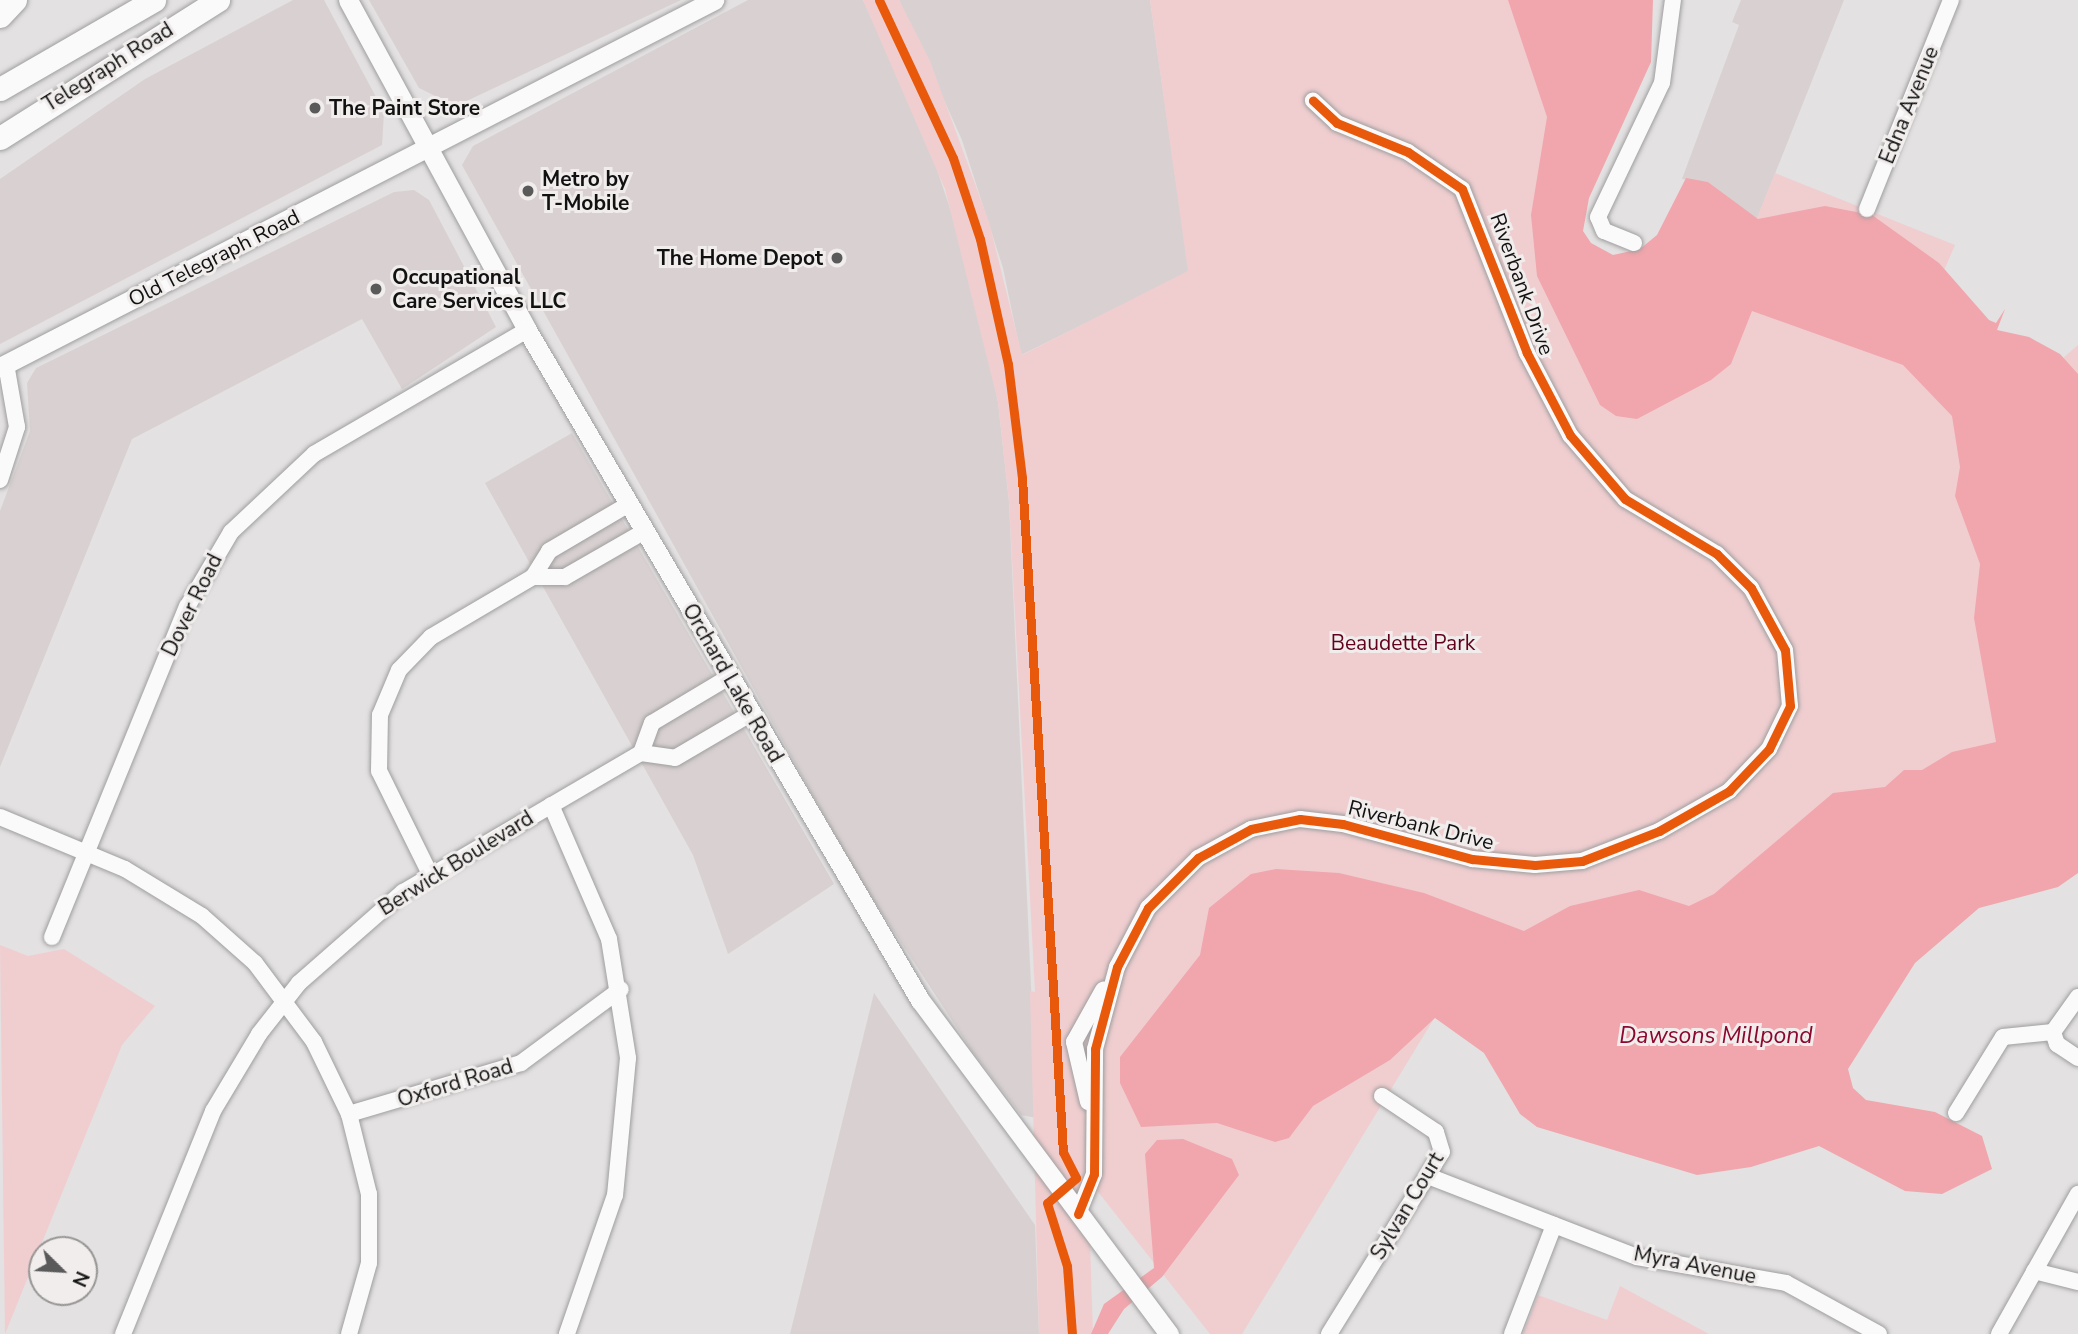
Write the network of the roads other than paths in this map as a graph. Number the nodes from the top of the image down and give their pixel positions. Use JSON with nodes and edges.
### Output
{"nodes":[{"id":1,"x":15,"y":0,"type":"edge"},
{"id":2,"x":154,"y":0,"type":"edge"},
{"id":3,"x":218,"y":0,"type":"edge"},
{"id":4,"x":348,"y":0,"type":"edge"},
{"id":5,"x":714,"y":0,"type":"edge"},
{"id":6,"x":1673,"y":0,"type":"edge"},
{"id":7,"x":1951,"y":0,"type":"edge"},
{"id":8,"x":0,"y":16,"type":"edge"},
{"id":9,"x":0,"y":89,"type":"edge"},
{"id":10,"x":1313,"y":101,"type":"dead end"},
{"id":11,"x":0,"y":138,"type":"edge"},
{"id":12,"x":426,"y":147,"type":"junction"},
{"id":13,"x":1867,"y":209,"type":"dead end"},
{"id":14,"x":1634,"y":243,"type":"dead end"},
{"id":15,"x":527,"y":330,"type":"junction"},
{"id":16,"x":3,"y":365,"type":"edge"},
{"id":17,"x":0,"y":480,"type":"edge"},
{"id":18,"x":629,"y":505,"type":"junction"},
{"id":19,"x":645,"y":531,"type":"junction"},
{"id":20,"x":533,"y":577,"type":"junction"},
{"id":21,"x":729,"y":677,"type":"junction"},
{"id":22,"x":750,"y":714,"type":"junction"},
{"id":23,"x":641,"y":753,"type":"junction"},
{"id":24,"x":551,"y":805,"type":"junction"},
{"id":25,"x":0,"y":817,"type":"edge"},
{"id":26,"x":87,"y":852,"type":"junction"},
{"id":27,"x":430,"y":874,"type":"junction"},
{"id":28,"x":52,"y":937,"type":"dead end"},
{"id":29,"x":621,"y":989,"type":"junction"},
{"id":30,"x":2078,"y":998,"type":"edge"},
{"id":31,"x":285,"y":999,"type":"junction"},
{"id":32,"x":2053,"y":1032,"type":"junction"},
{"id":33,"x":2078,"y":1058,"type":"edge"},
{"id":34,"x":1382,"y":1096,"type":"dead end"},
{"id":35,"x":1956,"y":1113,"type":"dead end"},
{"id":36,"x":349,"y":1114,"type":"junction"},
{"id":37,"x":1428,"y":1176,"type":"junction"},
{"id":38,"x":2078,"y":1194,"type":"edge"},
{"id":39,"x":1078,"y":1214,"type":"junction"},
{"id":40,"x":1554,"y":1225,"type":"junction"},
{"id":41,"x":2034,"y":1270,"type":"junction"},
{"id":42,"x":2078,"y":1282,"type":"edge"},
{"id":43,"x":123,"y":1334,"type":"edge"},
{"id":44,"x":349,"y":1334,"type":"edge"},
{"id":45,"x":567,"y":1334,"type":"edge"},
{"id":46,"x":1169,"y":1334,"type":"edge"},
{"id":47,"x":1329,"y":1334,"type":"edge"},
{"id":48,"x":1513,"y":1334,"type":"edge"},
{"id":49,"x":1879,"y":1334,"type":"edge"},
{"id":50,"x":1999,"y":1334,"type":"edge"}],
"edges":[{"from":1,"to":8,"type":"highway"},
{"from":2,"to":9,"type":"highway","name":"Telegraph Road"},
{"from":3,"to":11,"type":"highway","name":"Telegraph Road"},
{"from":4,"to":12,"type":"main road","name":"Orchard Lake Road"},
{"from":5,"to":12,"type":"main road","name":"Old Telegraph Road"},
{"from":6,"to":14,"type":"street"},
{"from":7,"to":13,"type":"street","name":"Edna Avenue"},
{"from":10,"to":39,"type":"street","name":"Riverbank Drive"},
{"from":12,"to":15,"type":"main road","name":"Orchard Lake Road"},
{"from":12,"to":16,"type":"main road","name":"Old Telegraph Road"},
{"from":15,"to":18,"type":"main road","name":"Orchard Lake Road"},
{"from":15,"to":26,"type":"street","name":"Dover Road"},
{"from":16,"to":17,"type":"street"},
{"from":18,"to":19,"type":"main road","name":"Orchard Lake Road"},
{"from":18,"to":20,"type":"street"},
{"from":19,"to":20,"type":"street"},
{"from":19,"to":21,"type":"main road","name":"Orchard Lake Road"},
{"from":20,"to":27,"type":"street"},
{"from":21,"to":22,"type":"main road","name":"Orchard Lake Road"},
{"from":21,"to":23,"type":"street"},
{"from":22,"to":23,"type":"street"},
{"from":22,"to":39,"type":"main road","name":"Orchard Lake Road"},
{"from":23,"to":24,"type":"street","name":"Berwick Boulevard"},
{"from":24,"to":27,"type":"street","name":"Berwick Boulevard"},
{"from":24,"to":29,"type":"street"},
{"from":25,"to":26,"type":"street"},
{"from":26,"to":28,"type":"street","name":"Dover Road"},
{"from":26,"to":31,"type":"street"},
{"from":27,"to":31,"type":"street","name":"Berwick Boulevard"},
{"from":29,"to":36,"type":"street","name":"Oxford Road"},
{"from":29,"to":45,"type":"street"},
{"from":30,"to":32,"type":"street"},
{"from":31,"to":36,"type":"street"},
{"from":31,"to":43,"type":"street","name":"Berwick Boulevard"},
{"from":32,"to":33,"type":"street"},
{"from":32,"to":35,"type":"street"},
{"from":34,"to":37,"type":"street","name":"Sylvan Court"},
{"from":36,"to":44,"type":"street"},
{"from":37,"to":40,"type":"street","name":"Myra Avenue"},
{"from":37,"to":47,"type":"street","name":"Sylvan Court"},
{"from":38,"to":41,"type":"street"},
{"from":39,"to":46,"type":"main road","name":"Orchard Lake Road"},
{"from":40,"to":48,"type":"street"},
{"from":40,"to":49,"type":"street","name":"Myra Avenue"},
{"from":41,"to":42,"type":"street"},
{"from":41,"to":50,"type":"street"}]}
